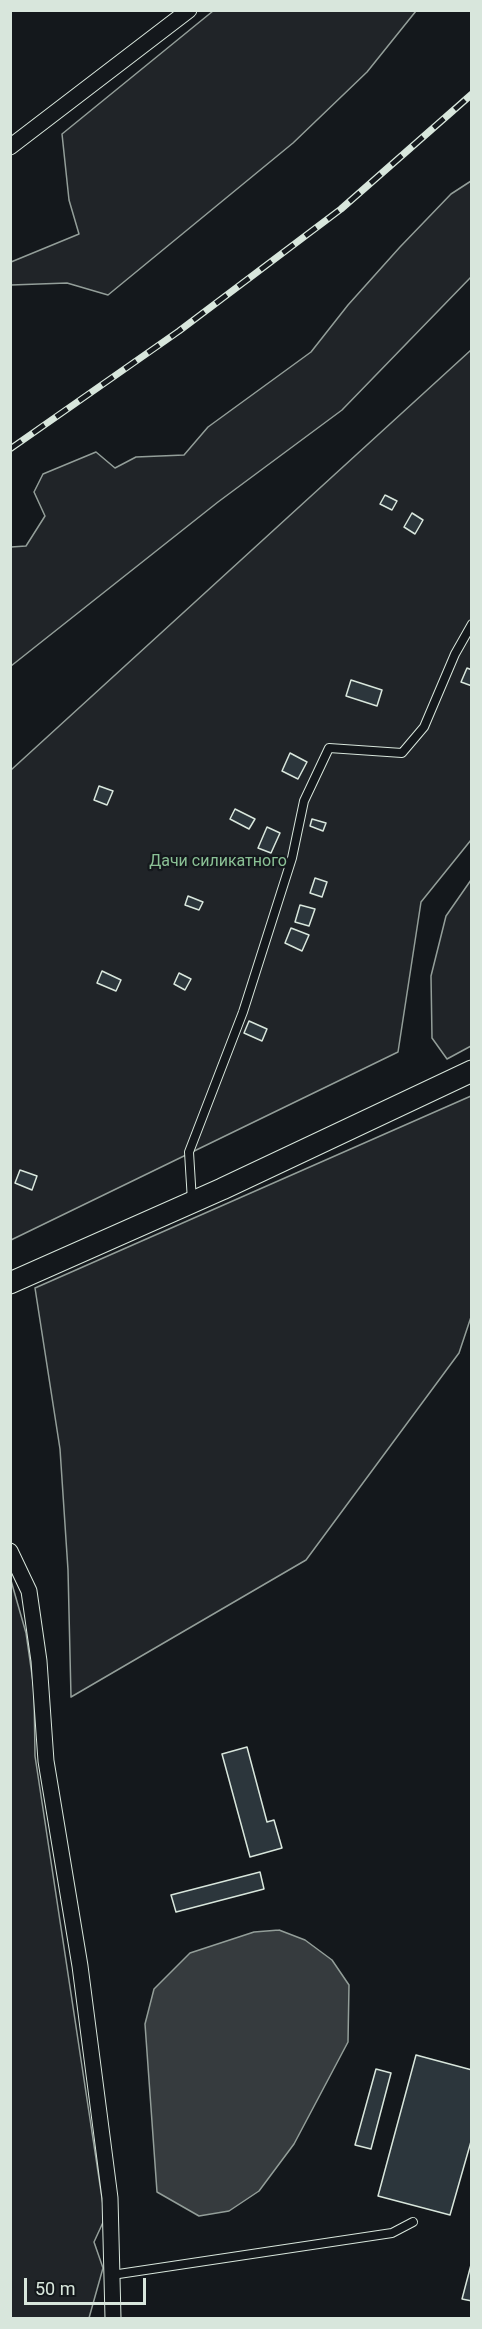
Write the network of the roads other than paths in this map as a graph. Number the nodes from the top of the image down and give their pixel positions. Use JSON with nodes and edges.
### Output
{"nodes":[{"id":1,"x":189,"y":10,"type":"edge"},
{"id":2,"x":10,"y":147,"type":"edge"},
{"id":3,"x":471,"y":624,"type":"edge"},
{"id":4,"x":471,"y":1071,"type":"edge"},
{"id":5,"x":192,"y":1203,"type":"junction"},
{"id":6,"x":10,"y":1283,"type":"edge"},
{"id":7,"x":10,"y":1551,"type":"edge"},
{"id":8,"x":413,"y":2222,"type":"dead end"},
{"id":9,"x":110,"y":2275,"type":"junction"},
{"id":10,"x":113,"y":2319,"type":"edge"}],
"edges":[{"from":1,"to":2,"type":"street"},
{"from":3,"to":5,"type":"lane"},
{"from":4,"to":5,"type":"street"},
{"from":5,"to":6,"type":"street"},
{"from":7,"to":9,"type":"street"},
{"from":8,"to":9,"type":"lane"},
{"from":9,"to":10,"type":"street"}]}
